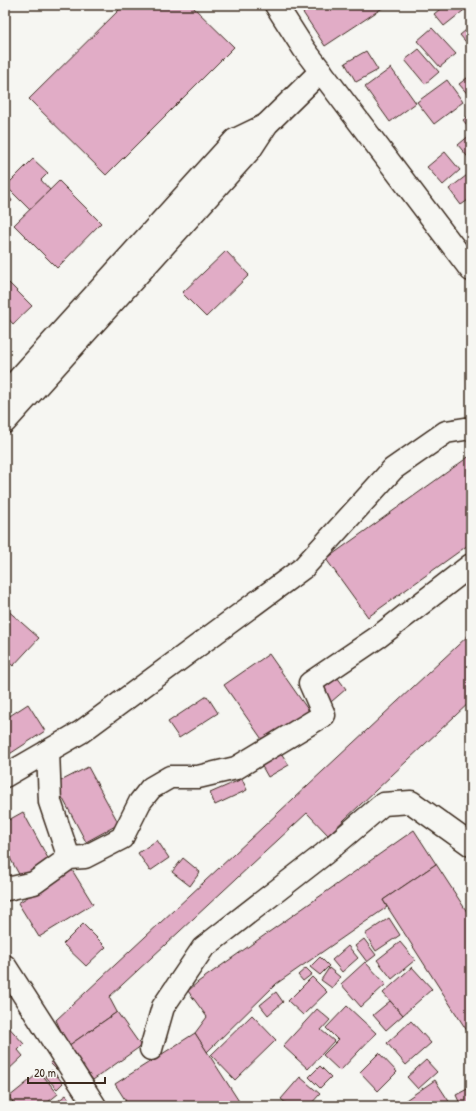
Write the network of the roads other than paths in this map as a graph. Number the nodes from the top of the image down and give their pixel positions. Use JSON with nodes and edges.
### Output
{"nodes":[{"id":1,"x":276,"y":5,"type":"edge"},
{"id":2,"x":321,"y":71,"type":"junction"},
{"id":3,"x":135,"y":264,"type":"junction"},
{"id":4,"x":471,"y":270,"type":"edge"},
{"id":5,"x":5,"y":394,"type":"edge"},
{"id":6,"x":5,"y":422,"type":"edge"},
{"id":7,"x":471,"y":428,"type":"edge"},
{"id":8,"x":471,"y":565,"type":"edge"},
{"id":9,"x":48,"y":752,"type":"junction"},
{"id":10,"x":5,"y":776,"type":"edge"},
{"id":11,"x":471,"y":845,"type":"edge"},
{"id":12,"x":69,"y":858,"type":"junction"},
{"id":13,"x":5,"y":886,"type":"edge"},
{"id":14,"x":5,"y":966,"type":"edge"},
{"id":15,"x":151,"y":1049,"type":"dead end"},
{"id":16,"x":95,"y":1106,"type":"edge"}],
"edges":[{"from":1,"to":2,"type":"street"},
{"from":2,"to":3,"type":"street"},
{"from":2,"to":4,"type":"street"},
{"from":3,"to":5,"type":"street"},
{"from":3,"to":6,"type":"street"},
{"from":7,"to":9,"type":"street"},
{"from":8,"to":12,"type":"street"},
{"from":9,"to":10,"type":"street"},
{"from":9,"to":12,"type":"street"},
{"from":11,"to":15,"type":"street"},
{"from":12,"to":13,"type":"street"},
{"from":14,"to":16,"type":"street"}]}
